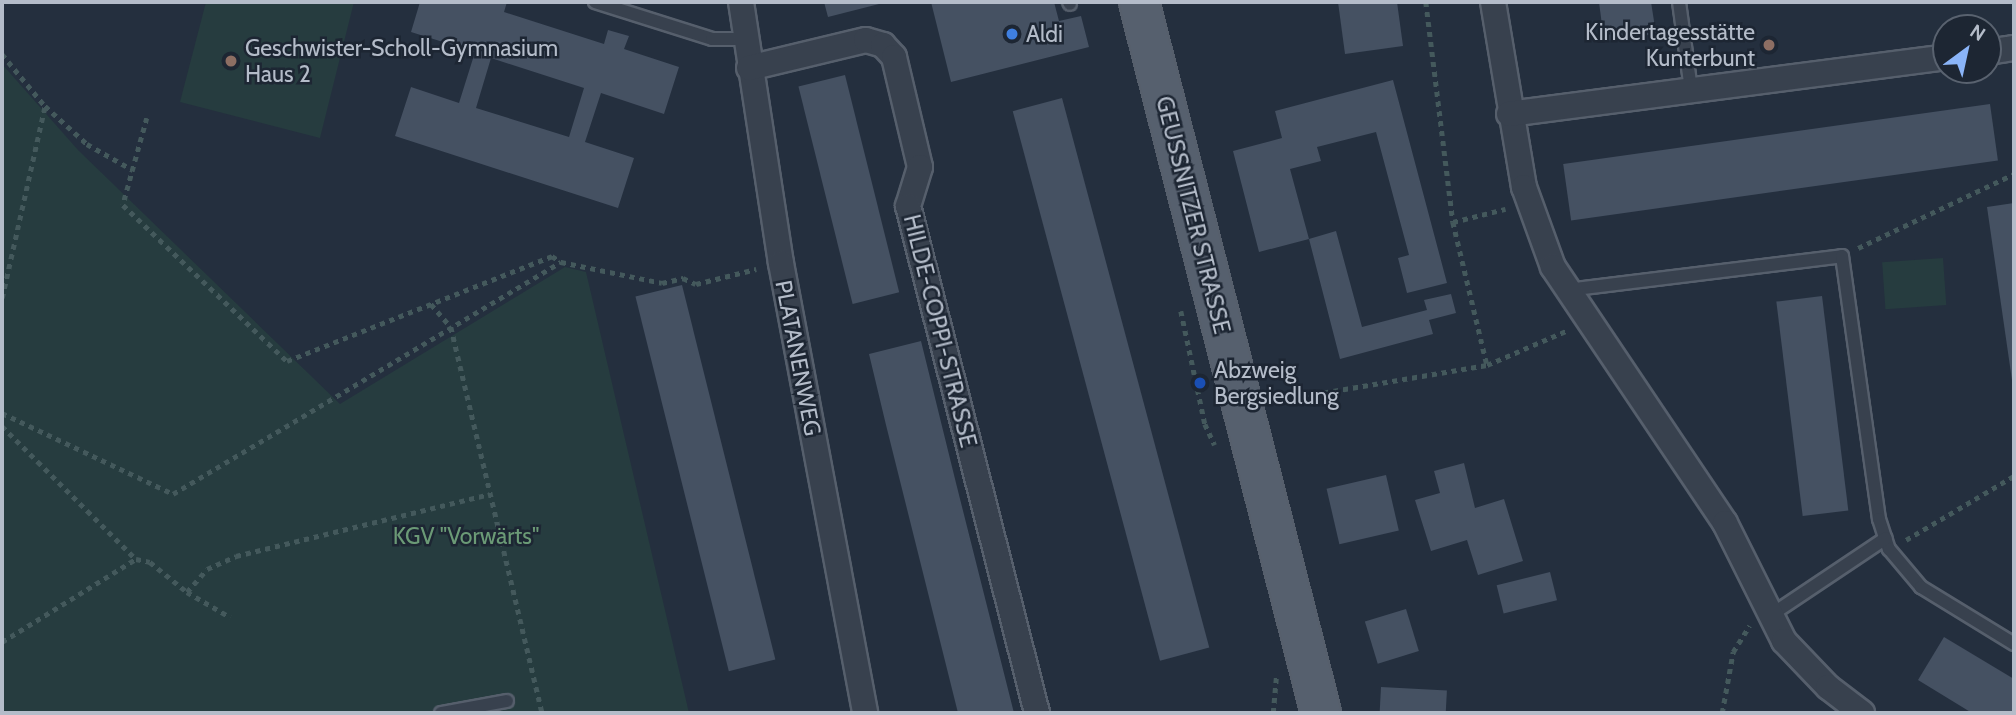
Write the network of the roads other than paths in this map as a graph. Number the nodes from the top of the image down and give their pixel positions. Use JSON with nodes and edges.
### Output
{"nodes":[{"id":1,"x":595,"y":2,"type":"edge"},
{"id":2,"x":741,"y":2,"type":"edge"},
{"id":3,"x":1139,"y":2,"type":"edge"},
{"id":4,"x":1493,"y":2,"type":"edge"},
{"id":5,"x":1679,"y":2,"type":"edge"},
{"id":6,"x":745,"y":39,"type":"junction"},
{"id":7,"x":1932,"y":59,"type":"edge"},
{"id":8,"x":749,"y":68,"type":"junction"},
{"id":9,"x":1691,"y":90,"type":"junction"},
{"id":10,"x":1509,"y":114,"type":"junction"},
{"id":11,"x":1567,"y":290,"type":"junction"},
{"id":12,"x":1887,"y":544,"type":"junction"},
{"id":13,"x":1771,"y":615,"type":"junction"},
{"id":14,"x":2014,"y":644,"type":"edge"},
{"id":15,"x":507,"y":701,"type":"dead end"},
{"id":16,"x":441,"y":713,"type":"edge"},
{"id":17,"x":865,"y":713,"type":"edge"},
{"id":18,"x":1037,"y":713,"type":"edge"},
{"id":19,"x":1321,"y":713,"type":"edge"},
{"id":20,"x":1863,"y":713,"type":"edge"}],
"edges":[{"from":1,"to":6,"type":"lane"},
{"from":2,"to":6,"type":"street","name":"PLATANENWEG"},
{"from":3,"to":19,"type":"main road","name":"GEUSSNITZER STRASSE"},
{"from":4,"to":10,"type":"street"},
{"from":5,"to":9,"type":"lane"},
{"from":6,"to":8,"type":"street","name":"PLATANENWEG"},
{"from":7,"to":9,"type":"street"},
{"from":8,"to":17,"type":"street","name":"PLATANENWEG"},
{"from":8,"to":18,"type":"street","name":"HILDE-COPPI-STRASSE"},
{"from":9,"to":10,"type":"street"},
{"from":10,"to":11,"type":"street"},
{"from":11,"to":12,"type":"lane"},
{"from":11,"to":13,"type":"street"},
{"from":12,"to":13,"type":"lane"},
{"from":12,"to":14,"type":"lane"},
{"from":13,"to":20,"type":"street"},
{"from":15,"to":16,"type":"lane"}]}
